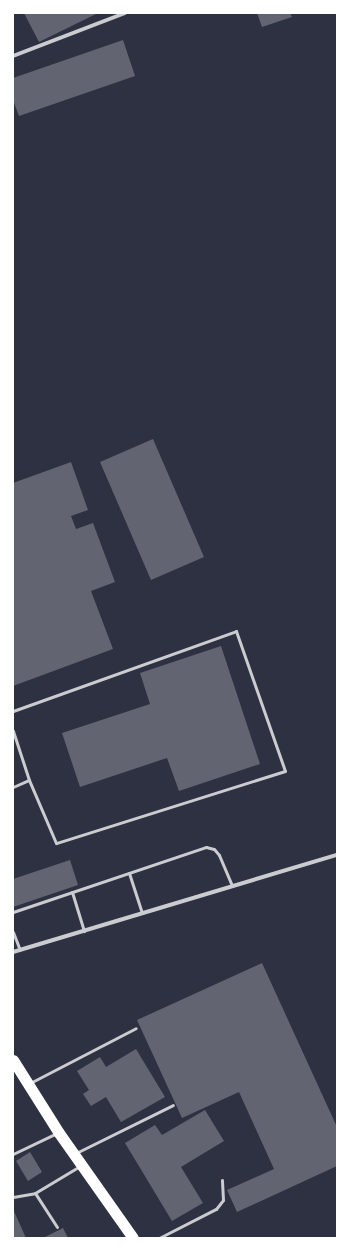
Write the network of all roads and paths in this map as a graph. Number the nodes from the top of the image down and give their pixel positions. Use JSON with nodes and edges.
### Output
{"nodes":[{"id":1,"x":125,"y":13,"type":"edge"},
{"id":2,"x":13,"y":56,"type":"edge"},
{"id":3,"x":13,"y":711,"type":"edge"},
{"id":4,"x":13,"y":731,"type":"edge"},
{"id":5,"x":29,"y":780,"type":"junction"},
{"id":6,"x":13,"y":787,"type":"edge"},
{"id":7,"x":337,"y":854,"type":"edge"},
{"id":8,"x":129,"y":873,"type":"junction"},
{"id":9,"x":232,"y":885,"type":"junction"},
{"id":10,"x":72,"y":892,"type":"junction"},
{"id":11,"x":13,"y":912,"type":"edge"},
{"id":12,"x":142,"y":913,"type":"junction"},
{"id":13,"x":84,"y":931,"type":"junction"},
{"id":14,"x":13,"y":932,"type":"edge"},
{"id":15,"x":20,"y":950,"type":"junction"},
{"id":16,"x":13,"y":952,"type":"edge"},
{"id":17,"x":136,"y":1028,"type":"dead end"},
{"id":18,"x":13,"y":1060,"type":"edge"},
{"id":19,"x":28,"y":1084,"type":"junction"},
{"id":20,"x":173,"y":1105,"type":"dead end"},
{"id":21,"x":59,"y":1133,"type":"junction"},
{"id":22,"x":13,"y":1154,"type":"edge"},
{"id":23,"x":74,"y":1154,"type":"junction"},
{"id":24,"x":82,"y":1165,"type":"junction"},
{"id":25,"x":222,"y":1180,"type":"dead end"},
{"id":26,"x":35,"y":1193,"type":"junction"},
{"id":27,"x":13,"y":1197,"type":"edge"},
{"id":28,"x":57,"y":1227,"type":"dead end"},
{"id":29,"x":133,"y":1238,"type":"edge"},
{"id":30,"x":159,"y":1238,"type":"edge"}],
"edges":[{"from":1,"to":2,"type":"street"},
{"from":3,"to":5,"type":"lane"},
{"from":4,"to":5,"type":"lane"},
{"from":5,"to":6,"type":"lane"},
{"from":7,"to":9,"type":"street"},
{"from":8,"to":9,"type":"lane"},
{"from":8,"to":10,"type":"lane"},
{"from":8,"to":12,"type":"lane"},
{"from":9,"to":12,"type":"street"},
{"from":10,"to":11,"type":"lane"},
{"from":10,"to":13,"type":"lane"},
{"from":12,"to":13,"type":"street"},
{"from":13,"to":15,"type":"street"},
{"from":14,"to":15,"type":"lane"},
{"from":15,"to":16,"type":"street"},
{"from":17,"to":19,"type":"lane"},
{"from":18,"to":19,"type":"highway"},
{"from":19,"to":21,"type":"highway"},
{"from":20,"to":23,"type":"lane"},
{"from":21,"to":22,"type":"lane"},
{"from":21,"to":23,"type":"highway"},
{"from":23,"to":24,"type":"highway"},
{"from":24,"to":26,"type":"lane"},
{"from":24,"to":29,"type":"highway"},
{"from":25,"to":30,"type":"lane"},
{"from":26,"to":27,"type":"lane"},
{"from":26,"to":28,"type":"lane"}]}
